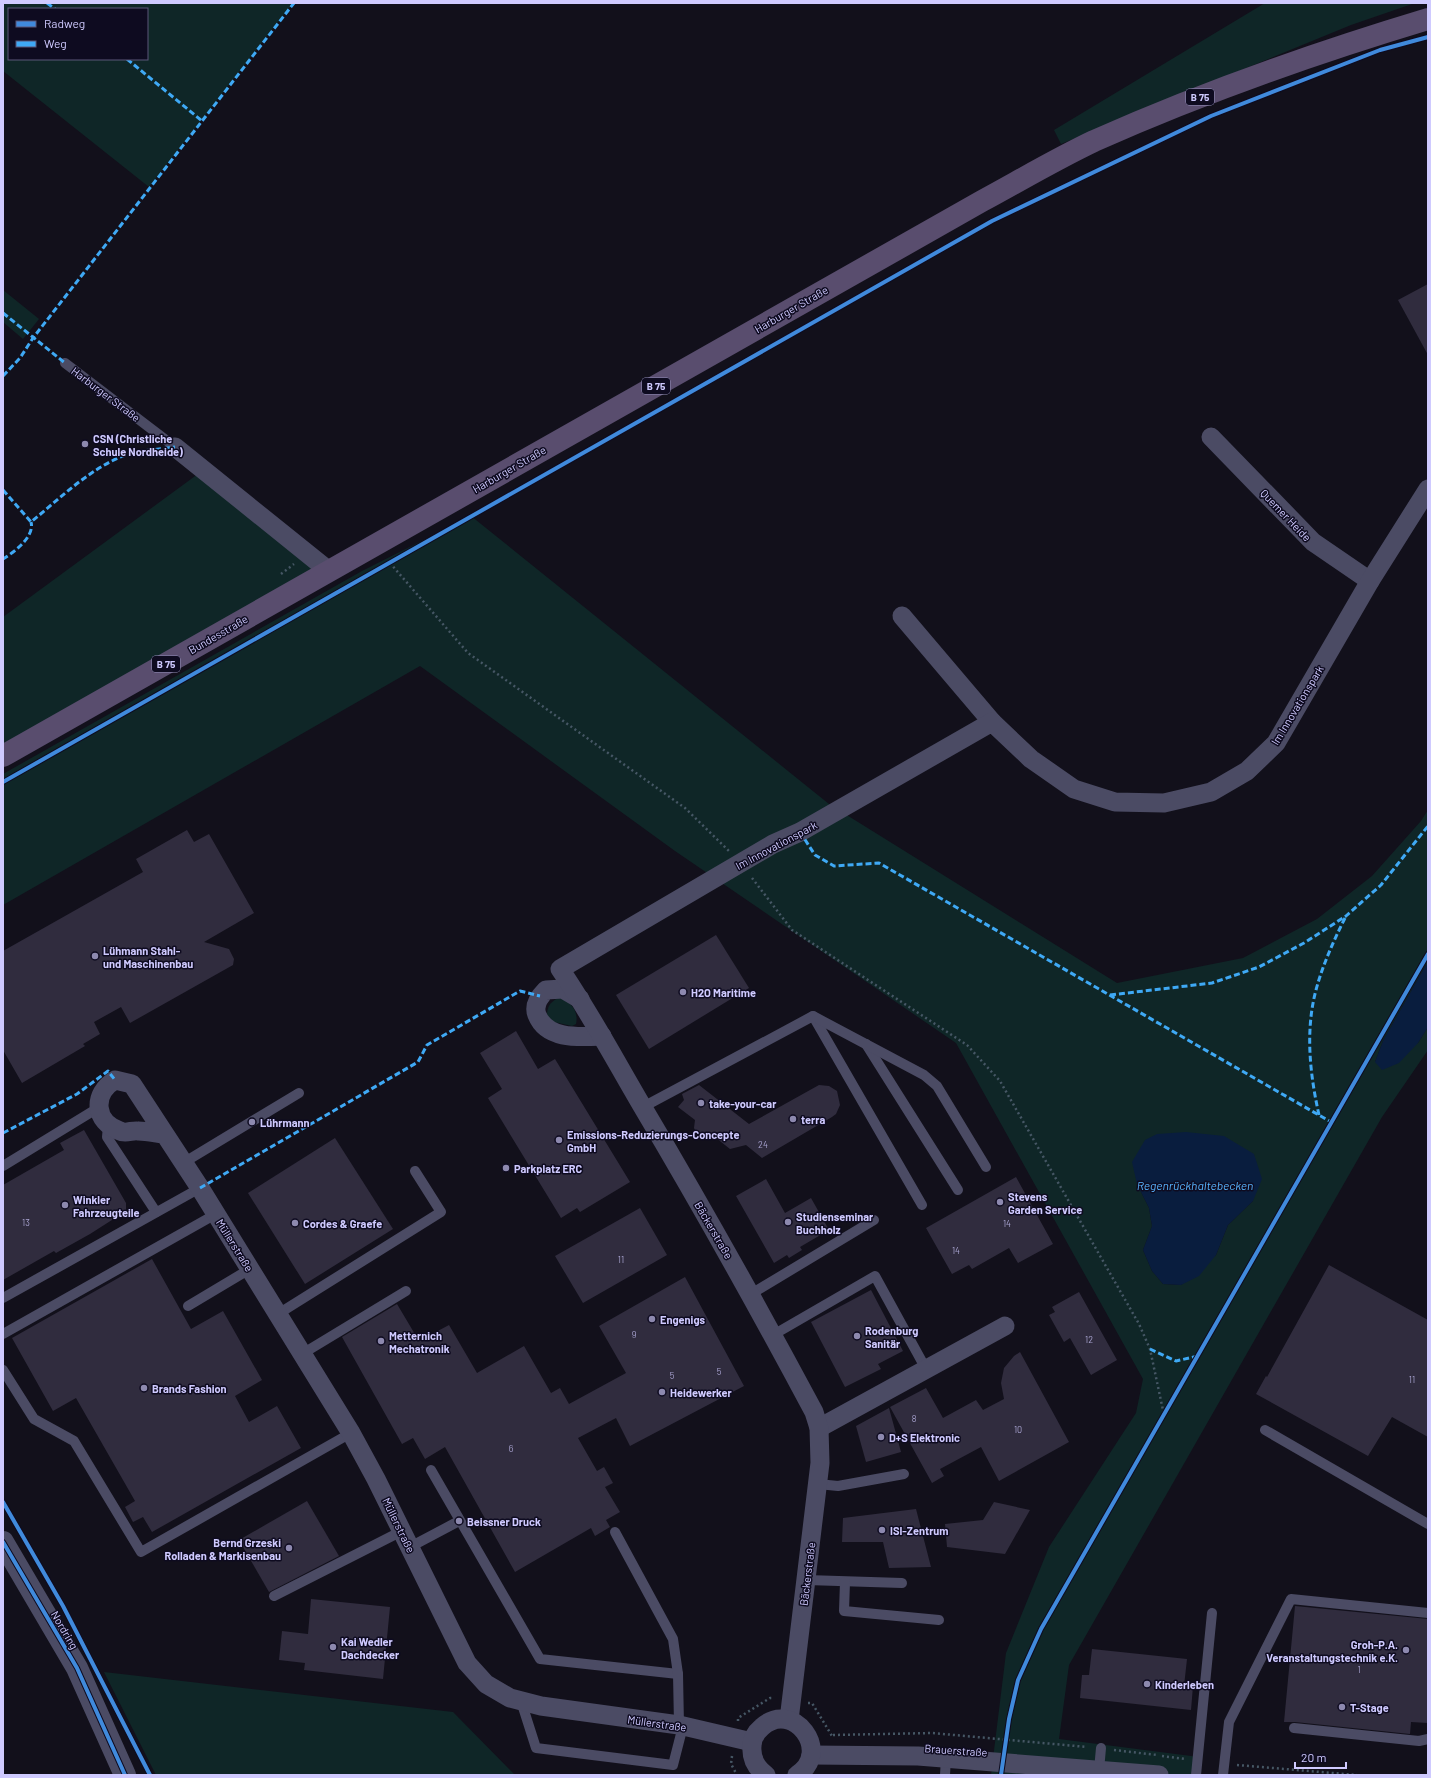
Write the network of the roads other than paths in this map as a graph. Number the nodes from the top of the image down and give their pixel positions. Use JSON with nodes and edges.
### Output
{"nodes":[{"id":1,"x":1428,"y":18,"type":"edge"},
{"id":2,"x":65,"y":363,"type":"dead end"},
{"id":3,"x":1211,"y":437,"type":"dead end"},
{"id":4,"x":175,"y":447,"type":"joint"},
{"id":5,"x":1428,"y":489,"type":"edge"},
{"id":6,"x":329,"y":571,"type":"junction"},
{"id":7,"x":1370,"y":581,"type":"junction"},
{"id":8,"x":902,"y":616,"type":"dead end"},
{"id":9,"x":992,"y":722,"type":"junction"},
{"id":10,"x":3,"y":756,"type":"edge"},
{"id":11,"x":560,"y":969,"type":"joint"},
{"id":12,"x":581,"y":1000,"type":"junction"},
{"id":13,"x":814,"y":1016,"type":"junction"},
{"id":14,"x":602,"y":1036,"type":"junction"},
{"id":15,"x":866,"y":1044,"type":"junction"},
{"id":16,"x":299,"y":1093,"type":"dead end"},
{"id":17,"x":643,"y":1107,"type":"junction"},
{"id":18,"x":98,"y":1108,"type":"junction"},
{"id":19,"x":108,"y":1126,"type":"junction"},
{"id":20,"x":163,"y":1134,"type":"junction"},
{"id":21,"x":183,"y":1163,"type":"junction"},
{"id":22,"x":3,"y":1166,"type":"edge"},
{"id":23,"x":986,"y":1167,"type":"dead end"},
{"id":24,"x":415,"y":1171,"type":"dead end"},
{"id":25,"x":200,"y":1188,"type":"junction"},
{"id":26,"x":958,"y":1190,"type":"dead end"},
{"id":27,"x":922,"y":1205,"type":"dead end"},
{"id":28,"x":156,"y":1212,"type":"junction"},
{"id":29,"x":216,"y":1214,"type":"junction"},
{"id":30,"x":874,"y":1220,"type":"dead end"},
{"id":31,"x":250,"y":1269,"type":"junction"},
{"id":32,"x":406,"y":1291,"type":"dead end"},
{"id":33,"x":751,"y":1294,"type":"junction"},
{"id":34,"x":3,"y":1298,"type":"edge"},
{"id":35,"x":188,"y":1306,"type":"dead end"},
{"id":36,"x":278,"y":1314,"type":"junction"},
{"id":37,"x":1005,"y":1326,"type":"dead end"},
{"id":38,"x":3,"y":1334,"type":"edge"},
{"id":39,"x":773,"y":1335,"type":"junction"},
{"id":40,"x":302,"y":1354,"type":"junction"},
{"id":41,"x":926,"y":1369,"type":"junction"},
{"id":42,"x":3,"y":1370,"type":"edge"},
{"id":43,"x":819,"y":1428,"type":"junction"},
{"id":44,"x":1265,"y":1430,"type":"dead end"},
{"id":45,"x":351,"y":1433,"type":"junction"},
{"id":46,"x":431,"y":1470,"type":"dead end"},
{"id":47,"x":904,"y":1474,"type":"dead end"},
{"id":48,"x":818,"y":1484,"type":"junction"},
{"id":49,"x":459,"y":1521,"type":"junction"},
{"id":50,"x":1428,"y":1524,"type":"edge"},
{"id":51,"x":615,"y":1532,"type":"dead end"},
{"id":52,"x":406,"y":1539,"type":"junction"},
{"id":53,"x":3,"y":1542,"type":"edge"},
{"id":54,"x":807,"y":1580,"type":"junction"},
{"id":55,"x":845,"y":1582,"type":"junction"},
{"id":56,"x":902,"y":1583,"type":"dead end"},
{"id":57,"x":274,"y":1596,"type":"dead end"},
{"id":58,"x":1212,"y":1613,"type":"dead end"},
{"id":59,"x":1428,"y":1613,"type":"edge"},
{"id":60,"x":939,"y":1620,"type":"dead end"},
{"id":61,"x":678,"y":1674,"type":"junction"},
{"id":62,"x":521,"y":1701,"type":"junction"},
{"id":63,"x":789,"y":1720,"type":"junction"},
{"id":64,"x":681,"y":1726,"type":"junction"},
{"id":65,"x":1294,"y":1728,"type":"dead end"},
{"id":66,"x":1428,"y":1738,"type":"edge"},
{"id":67,"x":752,"y":1742,"type":"junction"},
{"id":68,"x":1101,"y":1748,"type":"dead end"},
{"id":69,"x":811,"y":1755,"type":"junction"},
{"id":70,"x":945,"y":1766,"type":"edge"},
{"id":71,"x":1099,"y":1770,"type":"junction"},
{"id":72,"x":125,"y":1775,"type":"edge"},
{"id":73,"x":766,"y":1775,"type":"edge"},
{"id":74,"x":797,"y":1775,"type":"edge"},
{"id":75,"x":1159,"y":1775,"type":"edge"},
{"id":76,"x":1196,"y":1775,"type":"edge"},
{"id":77,"x":1223,"y":1775,"type":"edge"}],
"edges":[{"from":1,"to":6,"type":"main road","name":"Harburger Straße","number":"B 75"},
{"from":2,"to":4,"type":"lane","name":"Harburger Straße"},
{"from":3,"to":7,"type":"street","name":"Quemer Heide"},
{"from":4,"to":6,"type":"street","name":"Harburger Straße"},
{"from":5,"to":7,"type":"street","name":"Im Innovationspark"},
{"from":6,"to":10,"type":"main road","name":"Bundesstraße","number":"B 75"},
{"from":7,"to":9,"type":"street","name":"Im Innovationspark"},
{"from":8,"to":9,"type":"street","name":"Im Innovationspark"},
{"from":9,"to":11,"type":"street","name":"Im Innovationspark"},
{"from":11,"to":12,"type":"street","name":"Bäckerstraße"},
{"from":12,"to":14,"type":"street","name":"Bäckerstraße"},
{"from":12,"to":14,"type":"street","name":"Bäckerstraße"},
{"from":13,"to":15,"type":"lane"},
{"from":13,"to":17,"type":"lane"},
{"from":13,"to":27,"type":"lane"},
{"from":14,"to":17,"type":"street","name":"Bäckerstraße"},
{"from":15,"to":23,"type":"lane"},
{"from":15,"to":26,"type":"lane"},
{"from":16,"to":21,"type":"lane"},
{"from":17,"to":33,"type":"street","name":"Bäckerstraße"},
{"from":18,"to":19,"type":"street"},
{"from":18,"to":20,"type":"street","name":"Müllerstraße"},
{"from":18,"to":22,"type":"lane"},
{"from":19,"to":20,"type":"street"},
{"from":19,"to":28,"type":"lane"},
{"from":20,"to":21,"type":"street","name":"Müllerstraße"},
{"from":21,"to":25,"type":"street","name":"Müllerstraße"},
{"from":24,"to":36,"type":"lane"},
{"from":25,"to":28,"type":"lane"},
{"from":25,"to":29,"type":"street","name":"Müllerstraße"},
{"from":28,"to":34,"type":"lane"},
{"from":29,"to":31,"type":"street","name":"Müllerstraße"},
{"from":29,"to":38,"type":"lane"},
{"from":30,"to":33,"type":"lane"},
{"from":31,"to":35,"type":"lane"},
{"from":31,"to":36,"type":"street","name":"Müllerstraße"},
{"from":32,"to":40,"type":"lane"},
{"from":33,"to":39,"type":"street","name":"Bäckerstraße"},
{"from":36,"to":40,"type":"street","name":"Müllerstraße"},
{"from":37,"to":41,"type":"street"},
{"from":39,"to":41,"type":"lane"},
{"from":39,"to":43,"type":"street","name":"Bäckerstraße"},
{"from":40,"to":45,"type":"street","name":"Müllerstraße"},
{"from":41,"to":43,"type":"street"},
{"from":42,"to":45,"type":"lane"},
{"from":43,"to":48,"type":"street","name":"Bäckerstraße"},
{"from":44,"to":50,"type":"lane"},
{"from":45,"to":52,"type":"street","name":"Müllerstraße"},
{"from":46,"to":49,"type":"lane"},
{"from":47,"to":48,"type":"lane"},
{"from":48,"to":54,"type":"street","name":"Bäckerstraße"},
{"from":49,"to":52,"type":"lane"},
{"from":49,"to":61,"type":"lane"},
{"from":51,"to":61,"type":"lane"},
{"from":52,"to":57,"type":"lane"},
{"from":52,"to":62,"type":"street","name":"Müllerstraße"},
{"from":53,"to":72,"type":"street","name":"Nordring"},
{"from":54,"to":55,"type":"lane"},
{"from":54,"to":63,"type":"street","name":"Bäckerstraße"},
{"from":55,"to":56,"type":"lane"},
{"from":55,"to":60,"type":"lane"},
{"from":58,"to":76,"type":"lane"},
{"from":59,"to":77,"type":"lane"},
{"from":61,"to":64,"type":"lane"},
{"from":62,"to":64,"type":"street","name":"Müllerstraße"},
{"from":62,"to":64,"type":"lane"},
{"from":63,"to":67,"type":"street"},
{"from":63,"to":69,"type":"street"},
{"from":64,"to":67,"type":"street","name":"Müllerstraße"},
{"from":65,"to":66,"type":"lane"},
{"from":67,"to":73,"type":"street"},
{"from":68,"to":71,"type":"lane"},
{"from":69,"to":70,"type":"street","name":"Brauerstraße"},
{"from":69,"to":74,"type":"street"},
{"from":70,"to":71,"type":"street","name":"Brauerstraße"},
{"from":71,"to":75,"type":"street","name":"Brauerstraße"}]}
